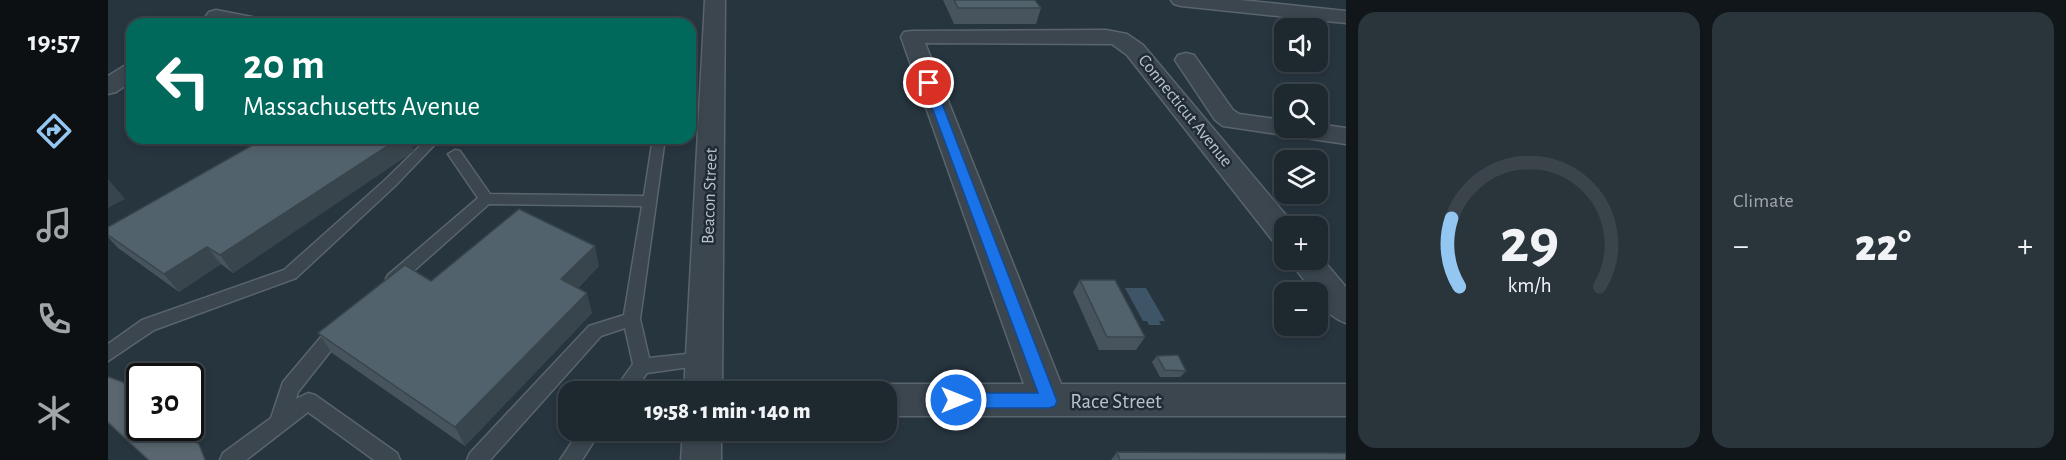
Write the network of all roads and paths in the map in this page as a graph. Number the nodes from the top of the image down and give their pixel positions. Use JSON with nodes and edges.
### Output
{"nodes":[{"id":1,"x":241,"y":0,"type":"edge"},
{"id":2,"x":715,"y":0,"type":"edge"},
{"id":3,"x":1181,"y":0,"type":"edge"},
{"id":4,"x":1346,"y":16,"type":"edge"},
{"id":5,"x":213,"y":18,"type":"edge"},
{"id":6,"x":1186,"y":60,"type":"dead end"},
{"id":7,"x":126,"y":75,"type":"edge"},
{"id":8,"x":108,"y":87,"type":"edge"},
{"id":9,"x":1346,"y":136,"type":"edge"},
{"id":10,"x":429,"y":144,"type":"edge"},
{"id":11,"x":658,"y":144,"type":"edge"},
{"id":12,"x":456,"y":154,"type":"dead end"},
{"id":13,"x":486,"y":199,"type":"junction"},
{"id":14,"x":650,"y":201,"type":"junction"},
{"id":15,"x":1274,"y":220,"type":"edge"},
{"id":16,"x":1313,"y":270,"type":"edge"},
{"id":17,"x":382,"y":290,"type":"edge"},
{"id":18,"x":1346,"y":310,"type":"edge"},
{"id":19,"x":632,"y":319,"type":"junction"},
{"id":20,"x":348,"y":320,"type":"edge"},
{"id":21,"x":108,"y":354,"type":"edge"},
{"id":22,"x":705,"y":359,"type":"junction"},
{"id":23,"x":642,"y":366,"type":"junction"},
{"id":24,"x":630,"y":381,"type":"edge"},
{"id":25,"x":704,"y":381,"type":"edge"},
{"id":26,"x":108,"y":396,"type":"edge"},
{"id":27,"x":897,"y":400,"type":"edge"},
{"id":28,"x":1346,"y":400,"type":"edge"},
{"id":29,"x":1049,"y":401,"type":"junction"},
{"id":30,"x":126,"y":411,"type":"edge"},
{"id":31,"x":279,"y":422,"type":"junction"},
{"id":32,"x":159,"y":441,"type":"edge"},
{"id":33,"x":584,"y":441,"type":"edge"},
{"id":34,"x":702,"y":441,"type":"edge"},
{"id":35,"x":182,"y":460,"type":"edge"},
{"id":36,"x":230,"y":460,"type":"edge"},
{"id":37,"x":390,"y":460,"type":"edge"},
{"id":38,"x":477,"y":460,"type":"edge"},
{"id":39,"x":570,"y":460,"type":"edge"},
{"id":40,"x":701,"y":460,"type":"edge"}],
"edges":[{"from":1,"to":5,"type":"street"},
{"from":2,"to":22,"type":"street","name":"Beacon Street"},
{"from":3,"to":4,"type":"street"},
{"from":6,"to":9,"type":"street"},
{"from":7,"to":8,"type":"street"},
{"from":10,"to":21,"type":"lane"},
{"from":11,"to":14,"type":"lane"},
{"from":12,"to":13,"type":"lane"},
{"from":13,"to":14,"type":"lane"},
{"from":13,"to":17,"type":"lane"},
{"from":14,"to":19,"type":"lane"},
{"from":15,"to":29,"type":"street","name":"Connecticut Avenue"},
{"from":16,"to":18,"type":"street"},
{"from":19,"to":23,"type":"lane"},
{"from":19,"to":38,"type":"lane"},
{"from":20,"to":31,"type":"lane"},
{"from":22,"to":23,"type":"lane"},
{"from":22,"to":25,"type":"street","name":"Beacon Street"},
{"from":23,"to":24,"type":"lane"},
{"from":26,"to":30,"type":"main road"},
{"from":27,"to":29,"type":"street","name":"Race Street"},
{"from":28,"to":29,"type":"street","name":"Race Street"},
{"from":31,"to":36,"type":"lane"},
{"from":31,"to":37,"type":"lane"},
{"from":32,"to":35,"type":"main road"},
{"from":33,"to":39,"type":"lane"},
{"from":34,"to":40,"type":"street"}]}
